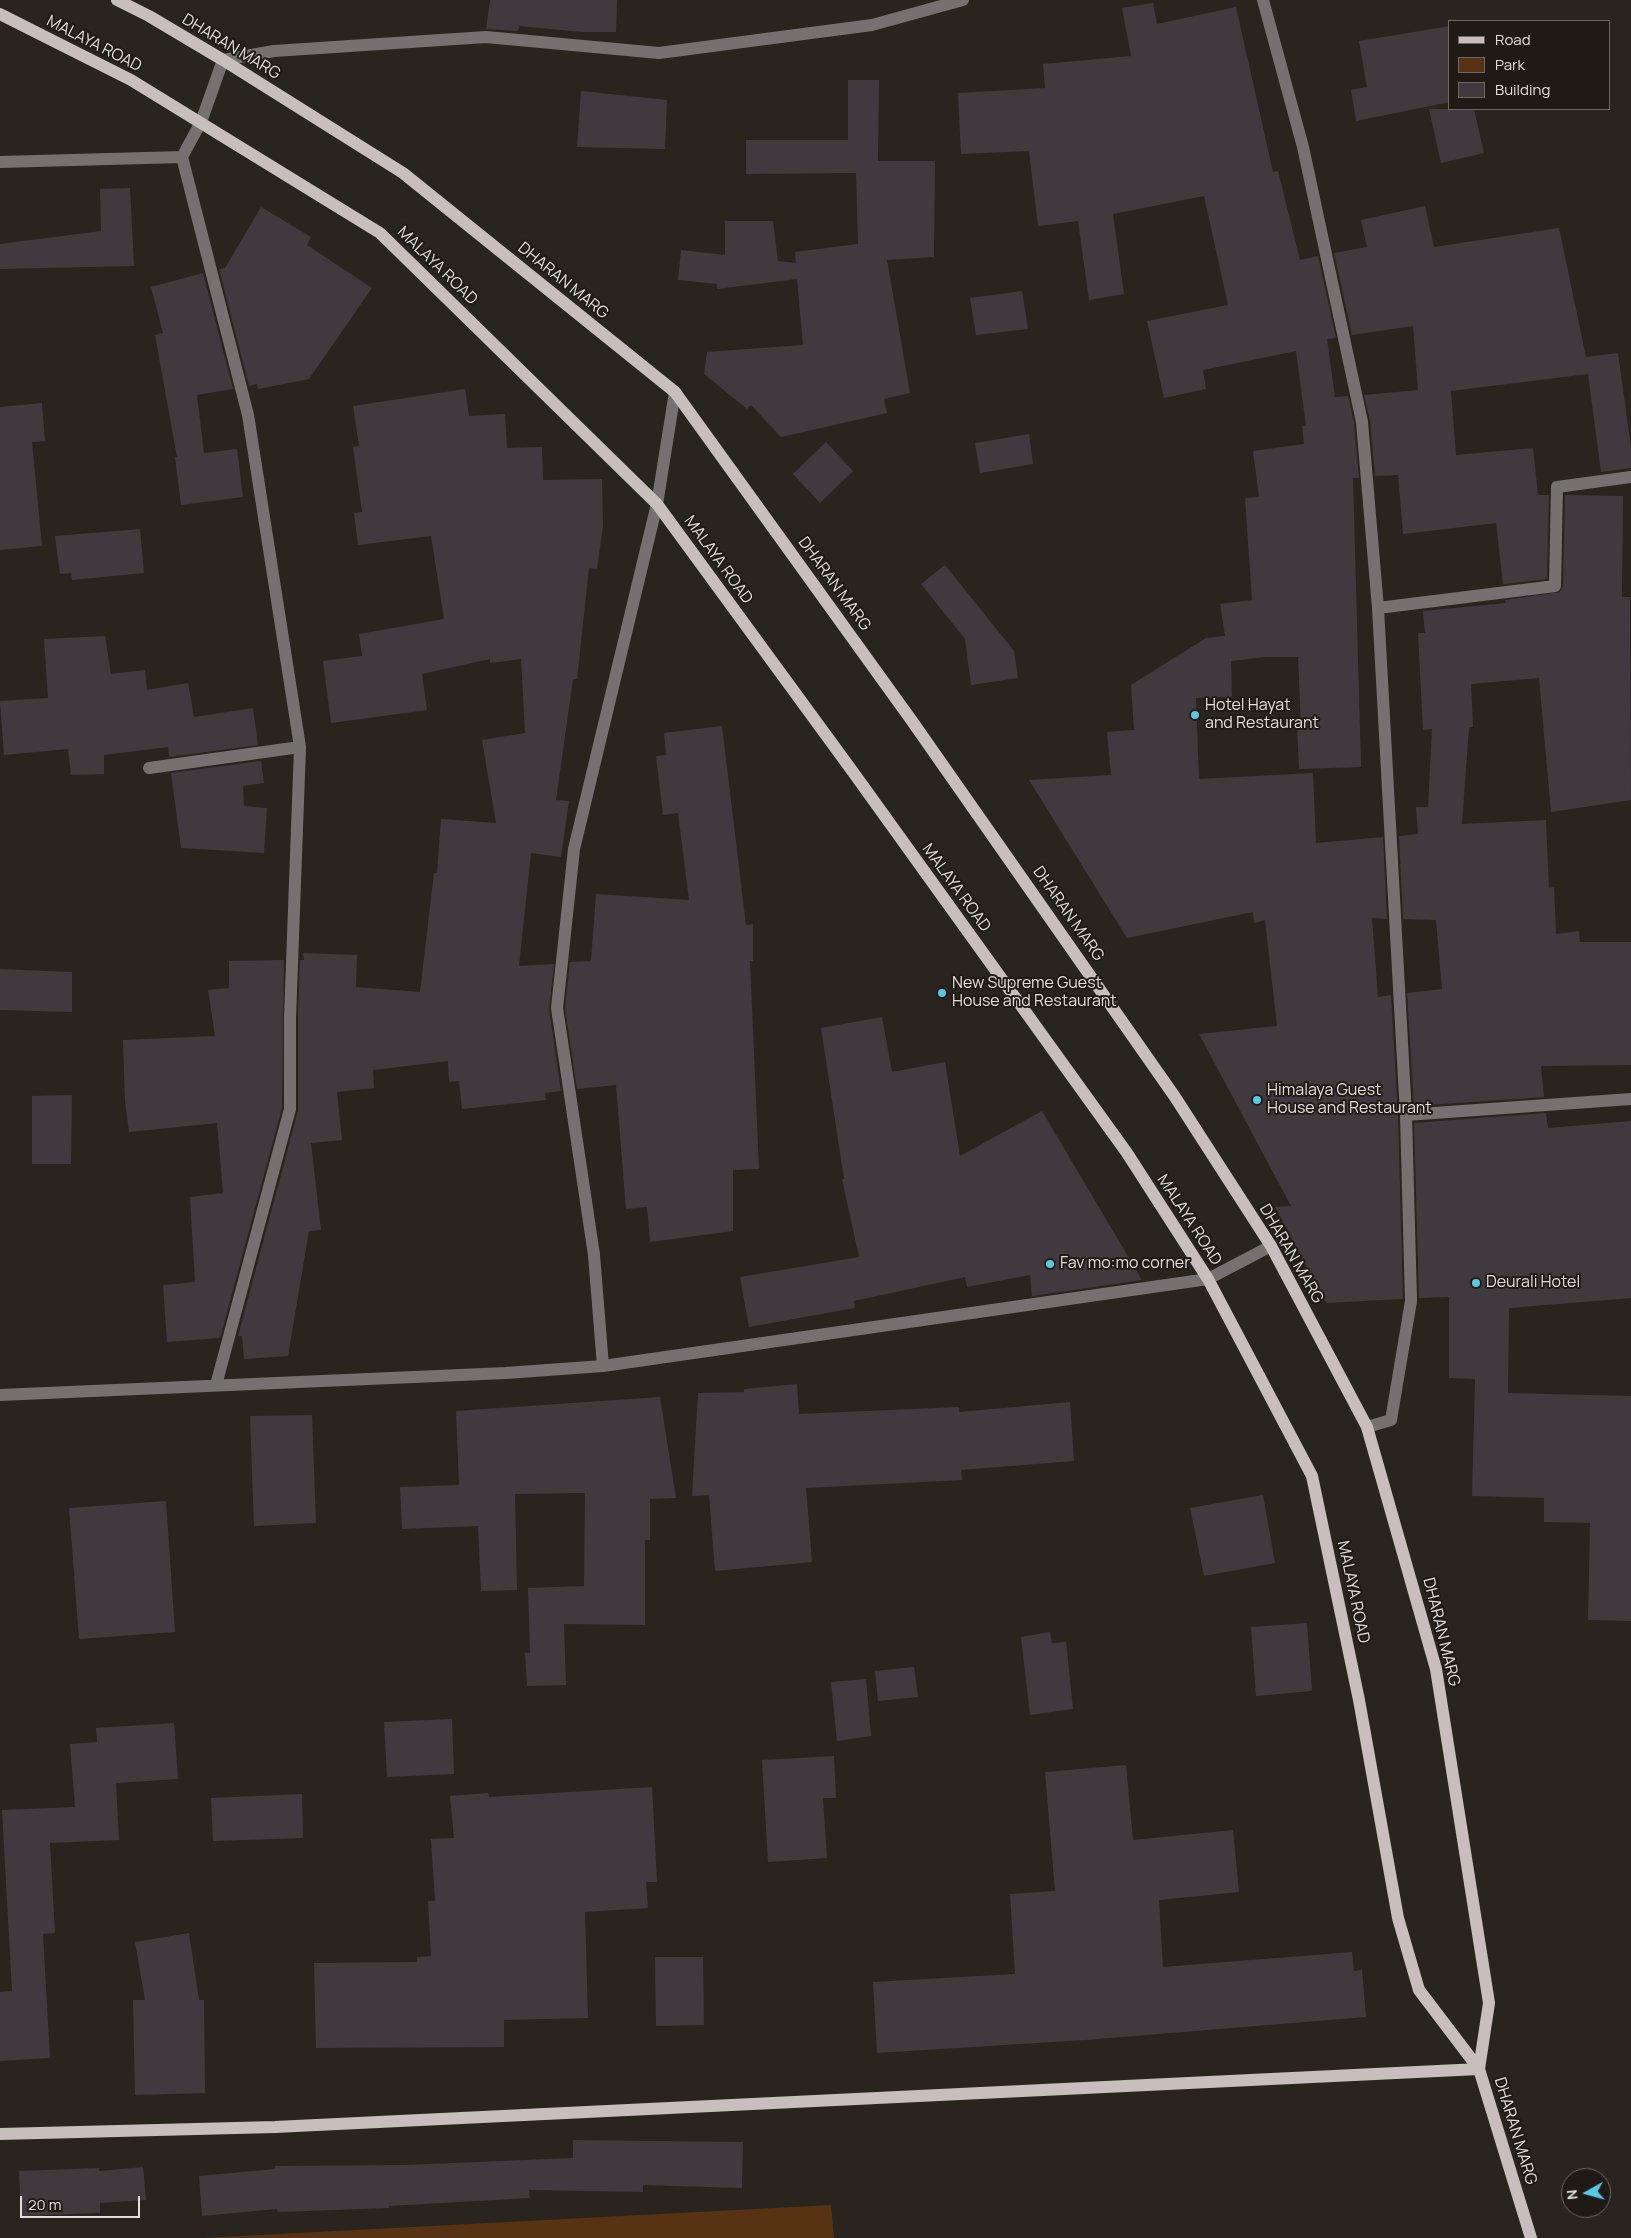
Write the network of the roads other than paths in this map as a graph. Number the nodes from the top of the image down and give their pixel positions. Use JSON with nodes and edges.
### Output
{"nodes":[{"id":1,"x":117,"y":0,"type":"edge"},
{"id":2,"x":963,"y":0,"type":"edge"},
{"id":3,"x":1263,"y":0,"type":"edge"},
{"id":4,"x":0,"y":14,"type":"edge"},
{"id":5,"x":223,"y":60,"type":"junction"},
{"id":6,"x":201,"y":122,"type":"junction"},
{"id":7,"x":182,"y":157,"type":"junction"},
{"id":8,"x":0,"y":162,"type":"edge"},
{"id":9,"x":675,"y":392,"type":"junction"},
{"id":10,"x":1631,"y":477,"type":"edge"},
{"id":11,"x":657,"y":504,"type":"junction"},
{"id":12,"x":1378,"y":608,"type":"junction"},
{"id":13,"x":300,"y":747,"type":"junction"},
{"id":14,"x":148,"y":768,"type":"dead end"},
{"id":15,"x":1631,"y":1099,"type":"edge"},
{"id":16,"x":1406,"y":1115,"type":"junction"},
{"id":17,"x":1271,"y":1246,"type":"junction"},
{"id":18,"x":1208,"y":1279,"type":"junction"},
{"id":19,"x":603,"y":1366,"type":"junction"},
{"id":20,"x":216,"y":1385,"type":"junction"},
{"id":21,"x":0,"y":1395,"type":"edge"},
{"id":22,"x":1368,"y":1427,"type":"junction"},
{"id":23,"x":1478,"y":2069,"type":"junction"},
{"id":24,"x":0,"y":2134,"type":"edge"},
{"id":25,"x":1531,"y":2238,"type":"edge"}],
"edges":[{"from":1,"to":5,"type":"main road","name":"DHARAN MARG"},
{"from":2,"to":5,"type":"street"},
{"from":3,"to":12,"type":"street"},
{"from":4,"to":6,"type":"main road","name":"MALAYA ROAD"},
{"from":5,"to":6,"type":"street"},
{"from":5,"to":9,"type":"main road","name":"DHARAN MARG"},
{"from":6,"to":7,"type":"street"},
{"from":6,"to":11,"type":"main road","name":"MALAYA ROAD"},
{"from":7,"to":8,"type":"street"},
{"from":7,"to":13,"type":"street"},
{"from":9,"to":11,"type":"street"},
{"from":9,"to":17,"type":"main road","name":"DHARAN MARG"},
{"from":10,"to":12,"type":"street"},
{"from":11,"to":18,"type":"main road","name":"MALAYA ROAD"},
{"from":11,"to":19,"type":"street"},
{"from":12,"to":16,"type":"street"},
{"from":13,"to":14,"type":"street"},
{"from":13,"to":20,"type":"street"},
{"from":15,"to":16,"type":"street"},
{"from":16,"to":22,"type":"street"},
{"from":17,"to":18,"type":"street"},
{"from":17,"to":22,"type":"main road","name":"DHARAN MARG"},
{"from":18,"to":19,"type":"street"},
{"from":18,"to":23,"type":"main road","name":"MALAYA ROAD"},
{"from":19,"to":20,"type":"street"},
{"from":20,"to":21,"type":"street"},
{"from":22,"to":23,"type":"main road","name":"DHARAN MARG"},
{"from":23,"to":24,"type":"main road"},
{"from":23,"to":25,"type":"main road","name":"DHARAN MARG"}]}
